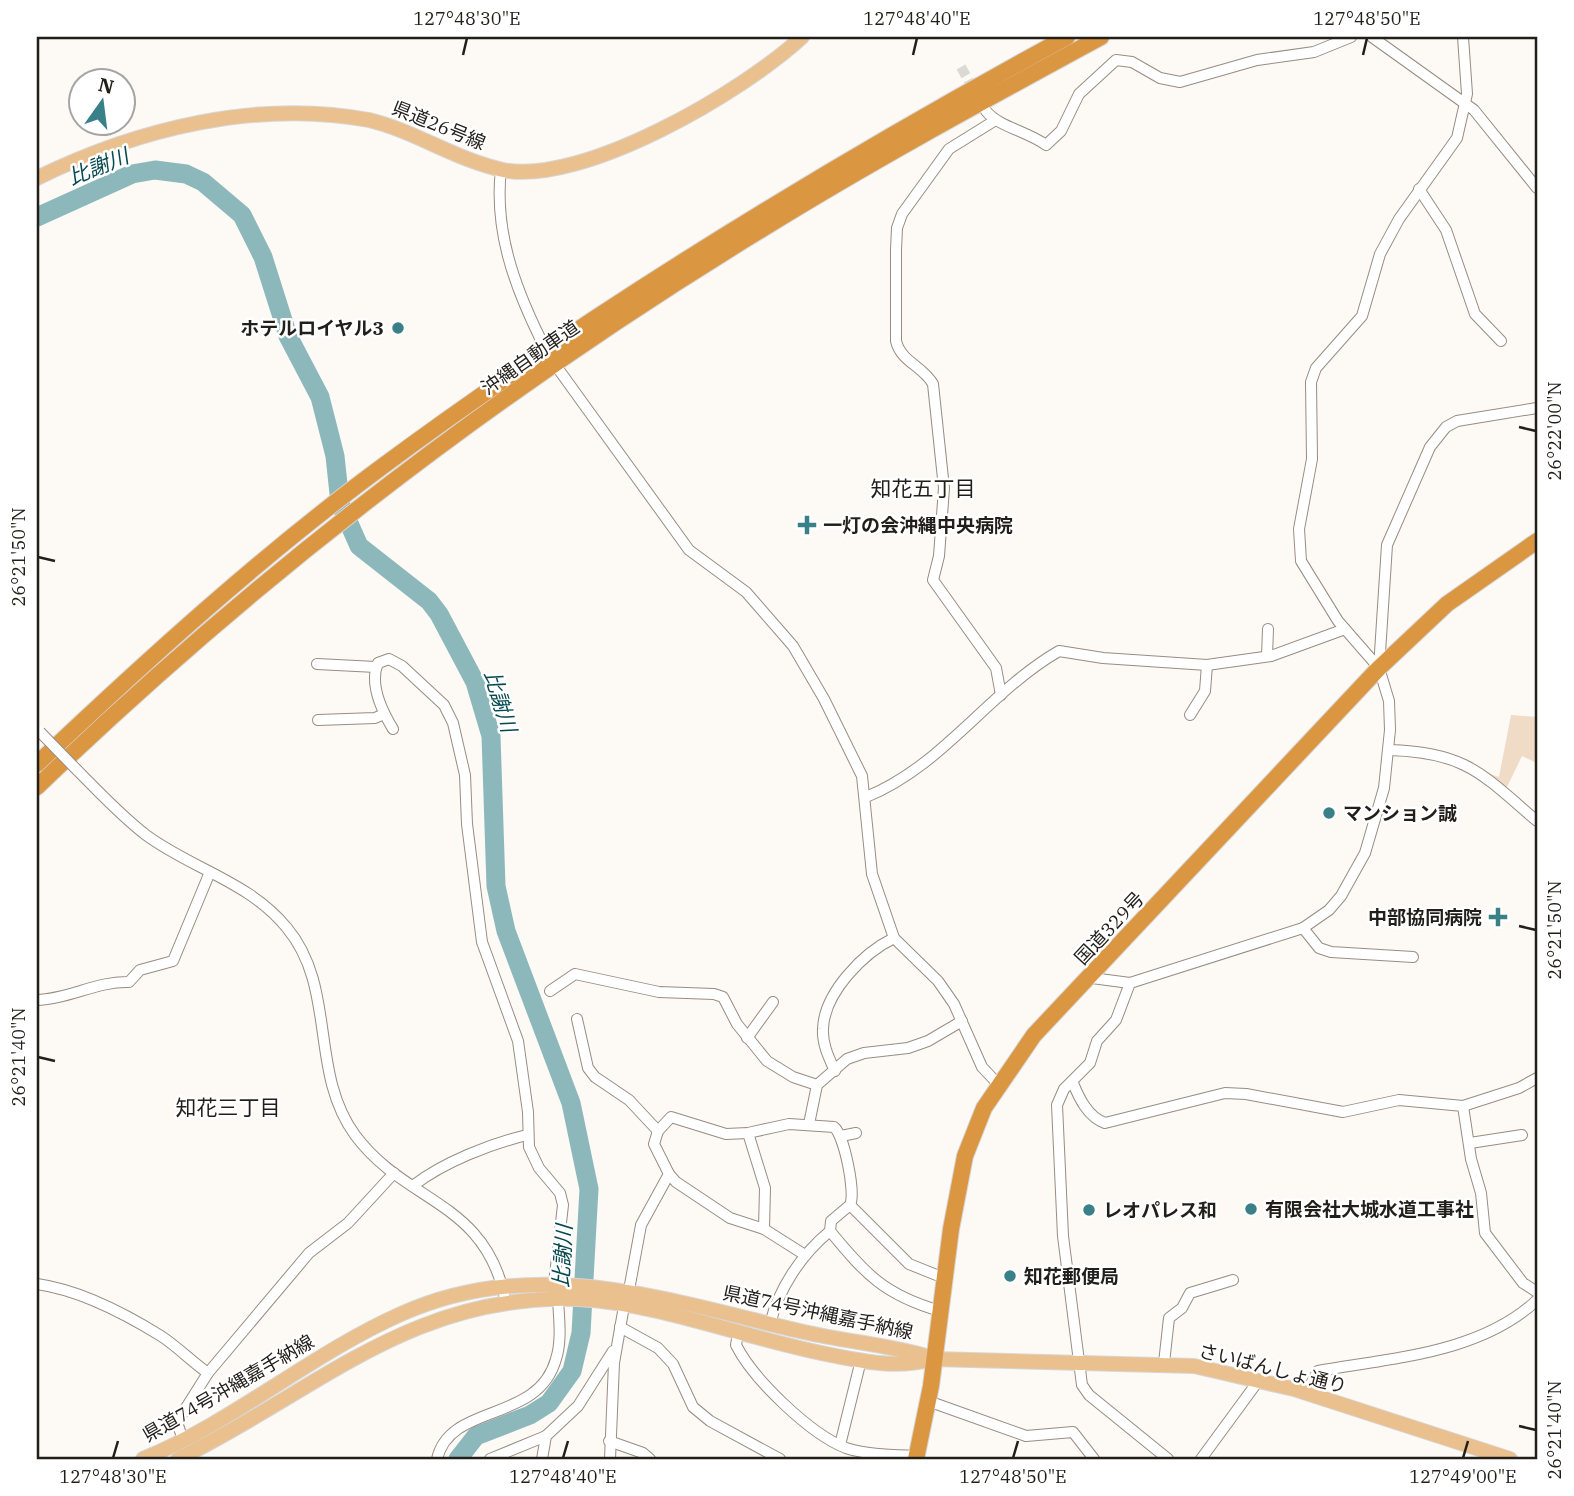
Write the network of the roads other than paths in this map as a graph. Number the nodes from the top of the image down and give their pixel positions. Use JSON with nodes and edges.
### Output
{"nodes":[{"id":1,"x":802,"y":37,"type":"edge"},
{"id":2,"x":1067,"y":37,"type":"edge"},
{"id":3,"x":1101,"y":37,"type":"edge"},
{"id":4,"x":1352,"y":37,"type":"edge"},
{"id":5,"x":1372,"y":37,"type":"edge"},
{"id":6,"x":1463,"y":37,"type":"edge"},
{"id":7,"x":1465,"y":102,"type":"junction"},
{"id":8,"x":986,"y":111,"type":"dead end"},
{"id":9,"x":994,"y":121,"type":"junction"},
{"id":10,"x":501,"y":169,"type":"junction"},
{"id":11,"x":37,"y":178,"type":"edge"},
{"id":12,"x":1537,"y":188,"type":"edge"},
{"id":13,"x":1419,"y":189,"type":"junction"},
{"id":14,"x":540,"y":338,"type":"dead end"},
{"id":15,"x":1501,"y":341,"type":"dead end"},
{"id":16,"x":559,"y":370,"type":"dead end"},
{"id":17,"x":1537,"y":408,"type":"edge"},
{"id":18,"x":1537,"y":541,"type":"edge"},
{"id":19,"x":1268,"y":629,"type":"dead end"},
{"id":20,"x":1345,"y":629,"type":"junction"},
{"id":21,"x":1267,"y":656,"type":"junction"},
{"id":22,"x":317,"y":664,"type":"dead end"},
{"id":23,"x":1207,"y":665,"type":"junction"},
{"id":24,"x":376,"y":667,"type":"junction"},
{"id":25,"x":1379,"y":668,"type":"junction"},
{"id":26,"x":1001,"y":695,"type":"junction"},
{"id":27,"x":384,"y":714,"type":"junction"},
{"id":28,"x":1190,"y":715,"type":"dead end"},
{"id":29,"x":318,"y":720,"type":"dead end"},
{"id":30,"x":393,"y":729,"type":"dead end"},
{"id":31,"x":38,"y":730,"type":"edge"},
{"id":32,"x":1389,"y":750,"type":"junction"},
{"id":33,"x":37,"y":764,"type":"edge"},
{"id":34,"x":37,"y":787,"type":"edge"},
{"id":35,"x":866,"y":797,"type":"junction"},
{"id":36,"x":1537,"y":821,"type":"edge"},
{"id":37,"x":210,"y":872,"type":"junction"},
{"id":38,"x":1303,"y":928,"type":"junction"},
{"id":39,"x":894,"y":938,"type":"junction"},
{"id":40,"x":1413,"y":957,"type":"dead end"},
{"id":41,"x":1092,"y":978,"type":"junction"},
{"id":42,"x":1130,"y":983,"type":"junction"},
{"id":43,"x":550,"y":991,"type":"dead end"},
{"id":44,"x":37,"y":1000,"type":"edge"},
{"id":45,"x":773,"y":1002,"type":"dead end"},
{"id":46,"x":577,"y":1019,"type":"dead end"},
{"id":47,"x":962,"y":1021,"type":"junction"},
{"id":48,"x":747,"y":1038,"type":"junction"},
{"id":49,"x":835,"y":1071,"type":"junction"},
{"id":50,"x":1537,"y":1078,"type":"edge"},
{"id":51,"x":1073,"y":1083,"type":"junction"},
{"id":52,"x":998,"y":1084,"type":"junction"},
{"id":53,"x":817,"y":1085,"type":"junction"},
{"id":54,"x":1463,"y":1106,"type":"junction"},
{"id":55,"x":809,"y":1124,"type":"junction"},
{"id":56,"x":658,"y":1131,"type":"junction"},
{"id":57,"x":747,"y":1133,"type":"junction"},
{"id":58,"x":856,"y":1133,"type":"dead end"},
{"id":59,"x":527,"y":1135,"type":"junction"},
{"id":60,"x":1522,"y":1135,"type":"dead end"},
{"id":61,"x":841,"y":1136,"type":"junction"},
{"id":62,"x":1470,"y":1143,"type":"junction"},
{"id":63,"x":394,"y":1173,"type":"junction"},
{"id":64,"x":669,"y":1174,"type":"junction"},
{"id":65,"x":414,"y":1185,"type":"junction"},
{"id":66,"x":850,"y":1205,"type":"junction"},
{"id":67,"x":764,"y":1229,"type":"junction"},
{"id":68,"x":830,"y":1231,"type":"junction"},
{"id":69,"x":805,"y":1255,"type":"junction"},
{"id":70,"x":944,"y":1278,"type":"junction"},
{"id":71,"x":1233,"y":1280,"type":"dead end"},
{"id":72,"x":37,"y":1284,"type":"edge"},
{"id":73,"x":558,"y":1284,"type":"junction"},
{"id":74,"x":503,"y":1287,"type":"junction"},
{"id":75,"x":629,"y":1290,"type":"junction"},
{"id":76,"x":1537,"y":1292,"type":"edge"},
{"id":77,"x":560,"y":1299,"type":"junction"},
{"id":78,"x":1537,"y":1300,"type":"edge"},
{"id":79,"x":506,"y":1303,"type":"junction"},
{"id":80,"x":624,"y":1306,"type":"junction"},
{"id":81,"x":940,"y":1311,"type":"junction"},
{"id":82,"x":769,"y":1324,"type":"junction"},
{"id":83,"x":620,"y":1327,"type":"junction"},
{"id":84,"x":738,"y":1333,"type":"junction"},
{"id":85,"x":616,"y":1347,"type":"junction"},
{"id":86,"x":934,"y":1359,"type":"junction"},
{"id":87,"x":861,"y":1360,"type":"junction"},
{"id":88,"x":1081,"y":1361,"type":"junction"},
{"id":89,"x":1164,"y":1363,"type":"junction"},
{"id":90,"x":208,"y":1373,"type":"junction"},
{"id":91,"x":1259,"y":1380,"type":"junction"},
{"id":92,"x":1306,"y":1393,"type":"junction"},
{"id":93,"x":928,"y":1401,"type":"junction"},
{"id":94,"x":546,"y":1436,"type":"junction"},
{"id":95,"x":183,"y":1440,"type":"junction"},
{"id":96,"x":609,"y":1441,"type":"junction"},
{"id":97,"x":840,"y":1445,"type":"junction"},
{"id":98,"x":200,"y":1455,"type":"edge"},
{"id":99,"x":916,"y":1458,"type":"edge"},
{"id":100,"x":144,"y":1459,"type":"edge"},
{"id":101,"x":178,"y":1459,"type":"edge"},
{"id":102,"x":437,"y":1459,"type":"edge"},
{"id":103,"x":490,"y":1459,"type":"edge"},
{"id":104,"x":542,"y":1459,"type":"edge"},
{"id":105,"x":610,"y":1459,"type":"edge"},
{"id":106,"x":650,"y":1459,"type":"edge"},
{"id":107,"x":780,"y":1459,"type":"edge"},
{"id":108,"x":1094,"y":1459,"type":"edge"},
{"id":109,"x":1168,"y":1459,"type":"edge"},
{"id":110,"x":1201,"y":1459,"type":"edge"},
{"id":111,"x":1510,"y":1459,"type":"edge"}],
"edges":[{"from":1,"to":10,"type":"main road","name":"県道26号線"},
{"from":2,"to":33,"type":"highway","name":"沖縄自動車道"},
{"from":3,"to":34,"type":"highway","name":"沖縄自動車道"},
{"from":4,"to":9,"type":"street"},
{"from":5,"to":7,"type":"street"},
{"from":6,"to":7,"type":"street"},
{"from":7,"to":12,"type":"street"},
{"from":7,"to":13,"type":"street"},
{"from":8,"to":9,"type":"street"},
{"from":9,"to":26,"type":"street"},
{"from":10,"to":11,"type":"main road","name":"県道26号線"},
{"from":10,"to":14,"type":"street"},
{"from":13,"to":15,"type":"street"},
{"from":13,"to":20,"type":"street"},
{"from":16,"to":35,"type":"street"},
{"from":17,"to":25,"type":"street"},
{"from":18,"to":25,"type":"highway","name":"国道329号"},
{"from":19,"to":21,"type":"street"},
{"from":20,"to":21,"type":"street"},
{"from":20,"to":25,"type":"street"},
{"from":21,"to":23,"type":"street"},
{"from":22,"to":24,"type":"street"},
{"from":23,"to":26,"type":"street"},
{"from":23,"to":28,"type":"street"},
{"from":24,"to":27,"type":"street"},
{"from":24,"to":59,"type":"street"},
{"from":25,"to":32,"type":"street"},
{"from":25,"to":41,"type":"highway","name":"国道329号"},
{"from":26,"to":35,"type":"street"},
{"from":27,"to":29,"type":"street"},
{"from":27,"to":30,"type":"street"},
{"from":31,"to":37,"type":"street","bridge":true},
{"from":32,"to":36,"type":"street"},
{"from":32,"to":38,"type":"street"},
{"from":35,"to":39,"type":"street"},
{"from":37,"to":44,"type":"street"},
{"from":37,"to":63,"type":"street"},
{"from":38,"to":40,"type":"street"},
{"from":38,"to":42,"type":"street"},
{"from":39,"to":47,"type":"street"},
{"from":39,"to":49,"type":"street"},
{"from":41,"to":42,"type":"street"},
{"from":41,"to":52,"type":"highway","name":"国道329号"},
{"from":42,"to":51,"type":"street"},
{"from":43,"to":48,"type":"street"},
{"from":45,"to":48,"type":"street"},
{"from":46,"to":56,"type":"street"},
{"from":47,"to":49,"type":"street"},
{"from":47,"to":52,"type":"street"},
{"from":48,"to":53,"type":"street"},
{"from":49,"to":53,"type":"street"},
{"from":50,"to":54,"type":"street"},
{"from":51,"to":54,"type":"street"},
{"from":51,"to":88,"type":"street"},
{"from":52,"to":70,"type":"highway","name":"国道329号"},
{"from":53,"to":55,"type":"street"},
{"from":54,"to":62,"type":"street"},
{"from":55,"to":57,"type":"street"},
{"from":55,"to":61,"type":"street"},
{"from":56,"to":57,"type":"street"},
{"from":56,"to":64,"type":"street"},
{"from":57,"to":67,"type":"street"},
{"from":58,"to":61,"type":"street"},
{"from":59,"to":65,"type":"street"},
{"from":59,"to":73,"type":"street"},
{"from":60,"to":62,"type":"street"},
{"from":61,"to":66,"type":"street"},
{"from":62,"to":76,"type":"street"},
{"from":63,"to":65,"type":"street"},
{"from":63,"to":90,"type":"street"},
{"from":64,"to":67,"type":"street"},
{"from":64,"to":75,"type":"street"},
{"from":65,"to":74,"type":"street"},
{"from":66,"to":68,"type":"street"},
{"from":66,"to":70,"type":"street"},
{"from":67,"to":69,"type":"street"},
{"from":68,"to":69,"type":"street"},
{"from":68,"to":81,"type":"street"},
{"from":69,"to":82,"type":"street"},
{"from":70,"to":81,"type":"highway","name":"国道329号"},
{"from":71,"to":89,"type":"street"},
{"from":72,"to":90,"type":"street"},
{"from":73,"to":74,"type":"main road","name":"県道74号沖縄嘉手納線"},
{"from":73,"to":75,"type":"main road","name":"県道74号沖縄嘉手納線"},
{"from":74,"to":79,"type":"street"},
{"from":74,"to":95,"type":"main road","name":"県道74号沖縄嘉手納線"},
{"from":75,"to":82,"type":"main road","name":"県道74号沖縄嘉手納線"},
{"from":77,"to":79,"type":"main road","name":"県道74号沖縄嘉手納線"},
{"from":77,"to":80,"type":"main road","name":"県道74号沖縄嘉手納線"},
{"from":77,"to":102,"type":"street"},
{"from":78,"to":92,"type":"street"},
{"from":79,"to":98,"type":"main road","name":"県道74号沖縄嘉手納線"},
{"from":80,"to":83,"type":"street"},
{"from":80,"to":84,"type":"main road","name":"県道74号沖縄嘉手納線"},
{"from":81,"to":86,"type":"highway","name":"国道329号"},
{"from":82,"to":86,"type":"main road","name":"県道74号沖縄嘉手納線"},
{"from":83,"to":85,"type":"street"},
{"from":83,"to":107,"type":"street"},
{"from":84,"to":87,"type":"main road","name":"県道74号沖縄嘉手納線"},
{"from":84,"to":97,"type":"street"},
{"from":85,"to":94,"type":"street"},
{"from":85,"to":96,"type":"street"},
{"from":86,"to":87,"type":"main road","name":"県道74号沖縄嘉手納線"},
{"from":86,"to":88,"type":"main road","name":"さいばんしょ通り"},
{"from":86,"to":93,"type":"highway","name":"国道329号"},
{"from":87,"to":97,"type":"street"},
{"from":88,"to":89,"type":"main road","name":"さいばんしょ通り"},
{"from":88,"to":109,"type":"street"},
{"from":89,"to":91,"type":"main road","name":"さいばんしょ通り"},
{"from":90,"to":95,"type":"street"},
{"from":91,"to":92,"type":"main road","name":"さいばんしょ通り"},
{"from":91,"to":110,"type":"street"},
{"from":92,"to":111,"type":"main road","name":"さいばんしょ通り"},
{"from":93,"to":99,"type":"highway","name":"国道329号"},
{"from":93,"to":108,"type":"street"},
{"from":94,"to":103,"type":"street"},
{"from":94,"to":104,"type":"street"},
{"from":95,"to":100,"type":"main road","name":"県道74号沖縄嘉手納線"},
{"from":96,"to":105,"type":"street"},
{"from":96,"to":106,"type":"street"},
{"from":97,"to":99,"type":"street"},
{"from":98,"to":101,"type":"main road","name":"県道74号沖縄嘉手納線"}]}
